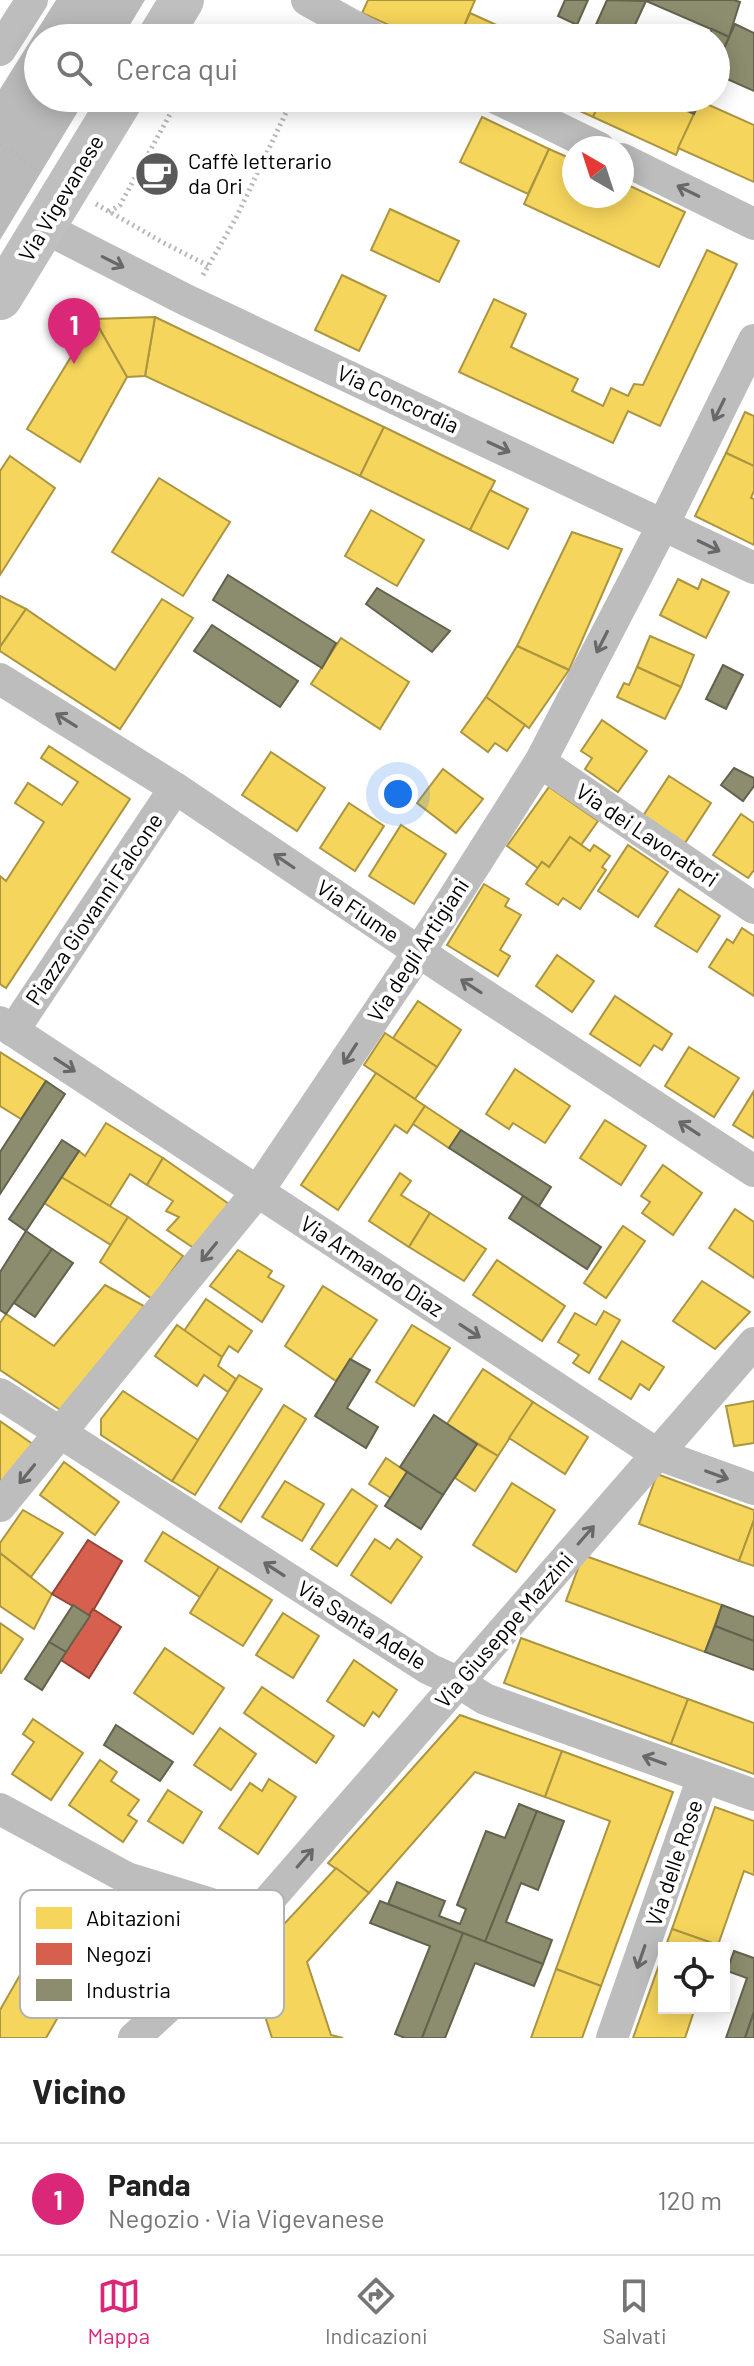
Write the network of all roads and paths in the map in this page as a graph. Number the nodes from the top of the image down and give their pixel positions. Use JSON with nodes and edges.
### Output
{"nodes":[{"id":1,"x":32,"y":0,"type":"edge"},
{"id":2,"x":182,"y":0,"type":"edge"},
{"id":3,"x":307,"y":0,"type":"edge"},
{"id":4,"x":167,"y":24,"type":"edge"},
{"id":5,"x":350,"y":24,"type":"edge"},
{"id":6,"x":0,"y":50,"type":"edge"},
{"id":7,"x":113,"y":112,"type":"edge"},
{"id":8,"x":171,"y":112,"type":"edge"},
{"id":9,"x":286,"y":112,"type":"edge"},
{"id":10,"x":525,"y":112,"type":"edge"},
{"id":11,"x":574,"y":136,"type":"edge"},
{"id":12,"x":634,"y":165,"type":"edge"},
{"id":13,"x":754,"y":224,"type":"edge"},
{"id":14,"x":43,"y":227,"type":"junction"},
{"id":15,"x":209,"y":266,"type":"junction"},
{"id":16,"x":198,"y":282,"type":"dead end"},
{"id":17,"x":0,"y":298,"type":"edge"},
{"id":18,"x":754,"y":340,"type":"edge"},
{"id":19,"x":663,"y":525,"type":"junction"},
{"id":20,"x":754,"y":568,"type":"edge"},
{"id":21,"x":0,"y":679,"type":"edge"},
{"id":22,"x":540,"y":762,"type":"junction"},
{"id":23,"x":175,"y":788,"type":"junction"},
{"id":24,"x":754,"y":908,"type":"edge"},
{"id":25,"x":418,"y":952,"type":"junction"},
{"id":26,"x":6,"y":1026,"type":"edge"},
{"id":27,"x":754,"y":1171,"type":"edge"},
{"id":28,"x":258,"y":1191,"type":"junction"},
{"id":29,"x":754,"y":1343,"type":"edge"},
{"id":30,"x":0,"y":1394,"type":"edge"},
{"id":31,"x":61,"y":1433,"type":"junction"},
{"id":32,"x":657,"y":1454,"type":"junction"},
{"id":33,"x":754,"y":1489,"type":"edge"},
{"id":34,"x":0,"y":1506,"type":"edge"},
{"id":35,"x":458,"y":1682,"type":"junction"},
{"id":36,"x":703,"y":1777,"type":"junction"},
{"id":37,"x":754,"y":1795,"type":"edge"},
{"id":38,"x":0,"y":1809,"type":"edge"},
{"id":39,"x":166,"y":1890,"type":"edge"},
{"id":40,"x":277,"y":1890,"type":"edge"},
{"id":41,"x":164,"y":2018,"type":"edge"},
{"id":42,"x":150,"y":2034,"type":"edge"},
{"id":43,"x":612,"y":2038,"type":"edge"}],
"edges":[{"from":1,"to":6,"type":"street"},
{"from":2,"to":4,"type":"main road"},
{"from":3,"to":5,"type":"street"},
{"from":7,"to":14,"type":"main road","name":"Via Vigevanese"},
{"from":8,"to":15,"type":"path"},
{"from":9,"to":15,"type":"path"},
{"from":10,"to":11,"type":"street"},
{"from":13,"to":12,"type":"street","one_way":true},
{"from":14,"to":17,"type":"main road","name":"Via Vigevanese"},
{"from":14,"to":19,"type":"street","name":"Via Concordia","one_way":true},
{"from":15,"to":16,"type":"path"},
{"from":18,"to":19,"type":"street","name":"Via degli Artigiani","one_way":true},
{"from":19,"to":20,"type":"street","name":"Via Concordia","one_way":true},
{"from":19,"to":22,"type":"street","name":"Via degli Artigiani","one_way":true},
{"from":23,"to":21,"type":"street","name":"Via Fiume","one_way":true},
{"from":22,"to":24,"type":"street","name":"Via dei Lavoratori"},
{"from":22,"to":25,"type":"street","name":"Via degli Artigiani"},
{"from":25,"to":23,"type":"street","name":"Via Fiume","one_way":true},
{"from":23,"to":26,"type":"street","name":"Piazza Giovanni Falcone"},
{"from":27,"to":25,"type":"street","name":"Via Fiume","one_way":true},
{"from":25,"to":28,"type":"street","name":"Via degli Artigiani","one_way":true},
{"from":26,"to":28,"type":"street","name":"Via Armando Diaz","one_way":true},
{"from":28,"to":31,"type":"street","name":"Via degli Artigiani","one_way":true},
{"from":28,"to":32,"type":"street","name":"Via Armando Diaz","one_way":true},
{"from":29,"to":32,"type":"street","name":"Via Giuseppe Mazzini"},
{"from":30,"to":31,"type":"street","name":"Via Santa Adele"},
{"from":31,"to":34,"type":"street","name":"Via degli Artigiani","one_way":true},
{"from":35,"to":31,"type":"street","name":"Via Santa Adele","one_way":true},
{"from":32,"to":33,"type":"street","name":"Via Armando Diaz","one_way":true},
{"from":35,"to":32,"type":"street","name":"Via Giuseppe Mazzini","one_way":true},
{"from":36,"to":35,"type":"street","name":"Via Santa Adele","one_way":true},
{"from":40,"to":35,"type":"street","name":"Via Giuseppe Mazzini","one_way":true},
{"from":36,"to":37,"type":"street","name":"Via Santa Adele"},
{"from":36,"to":43,"type":"street","name":"Via delle Rose","one_way":true},
{"from":38,"to":39,"type":"street"},
{"from":41,"to":42,"type":"street","name":"Via Giuseppe Mazzini"}]}
